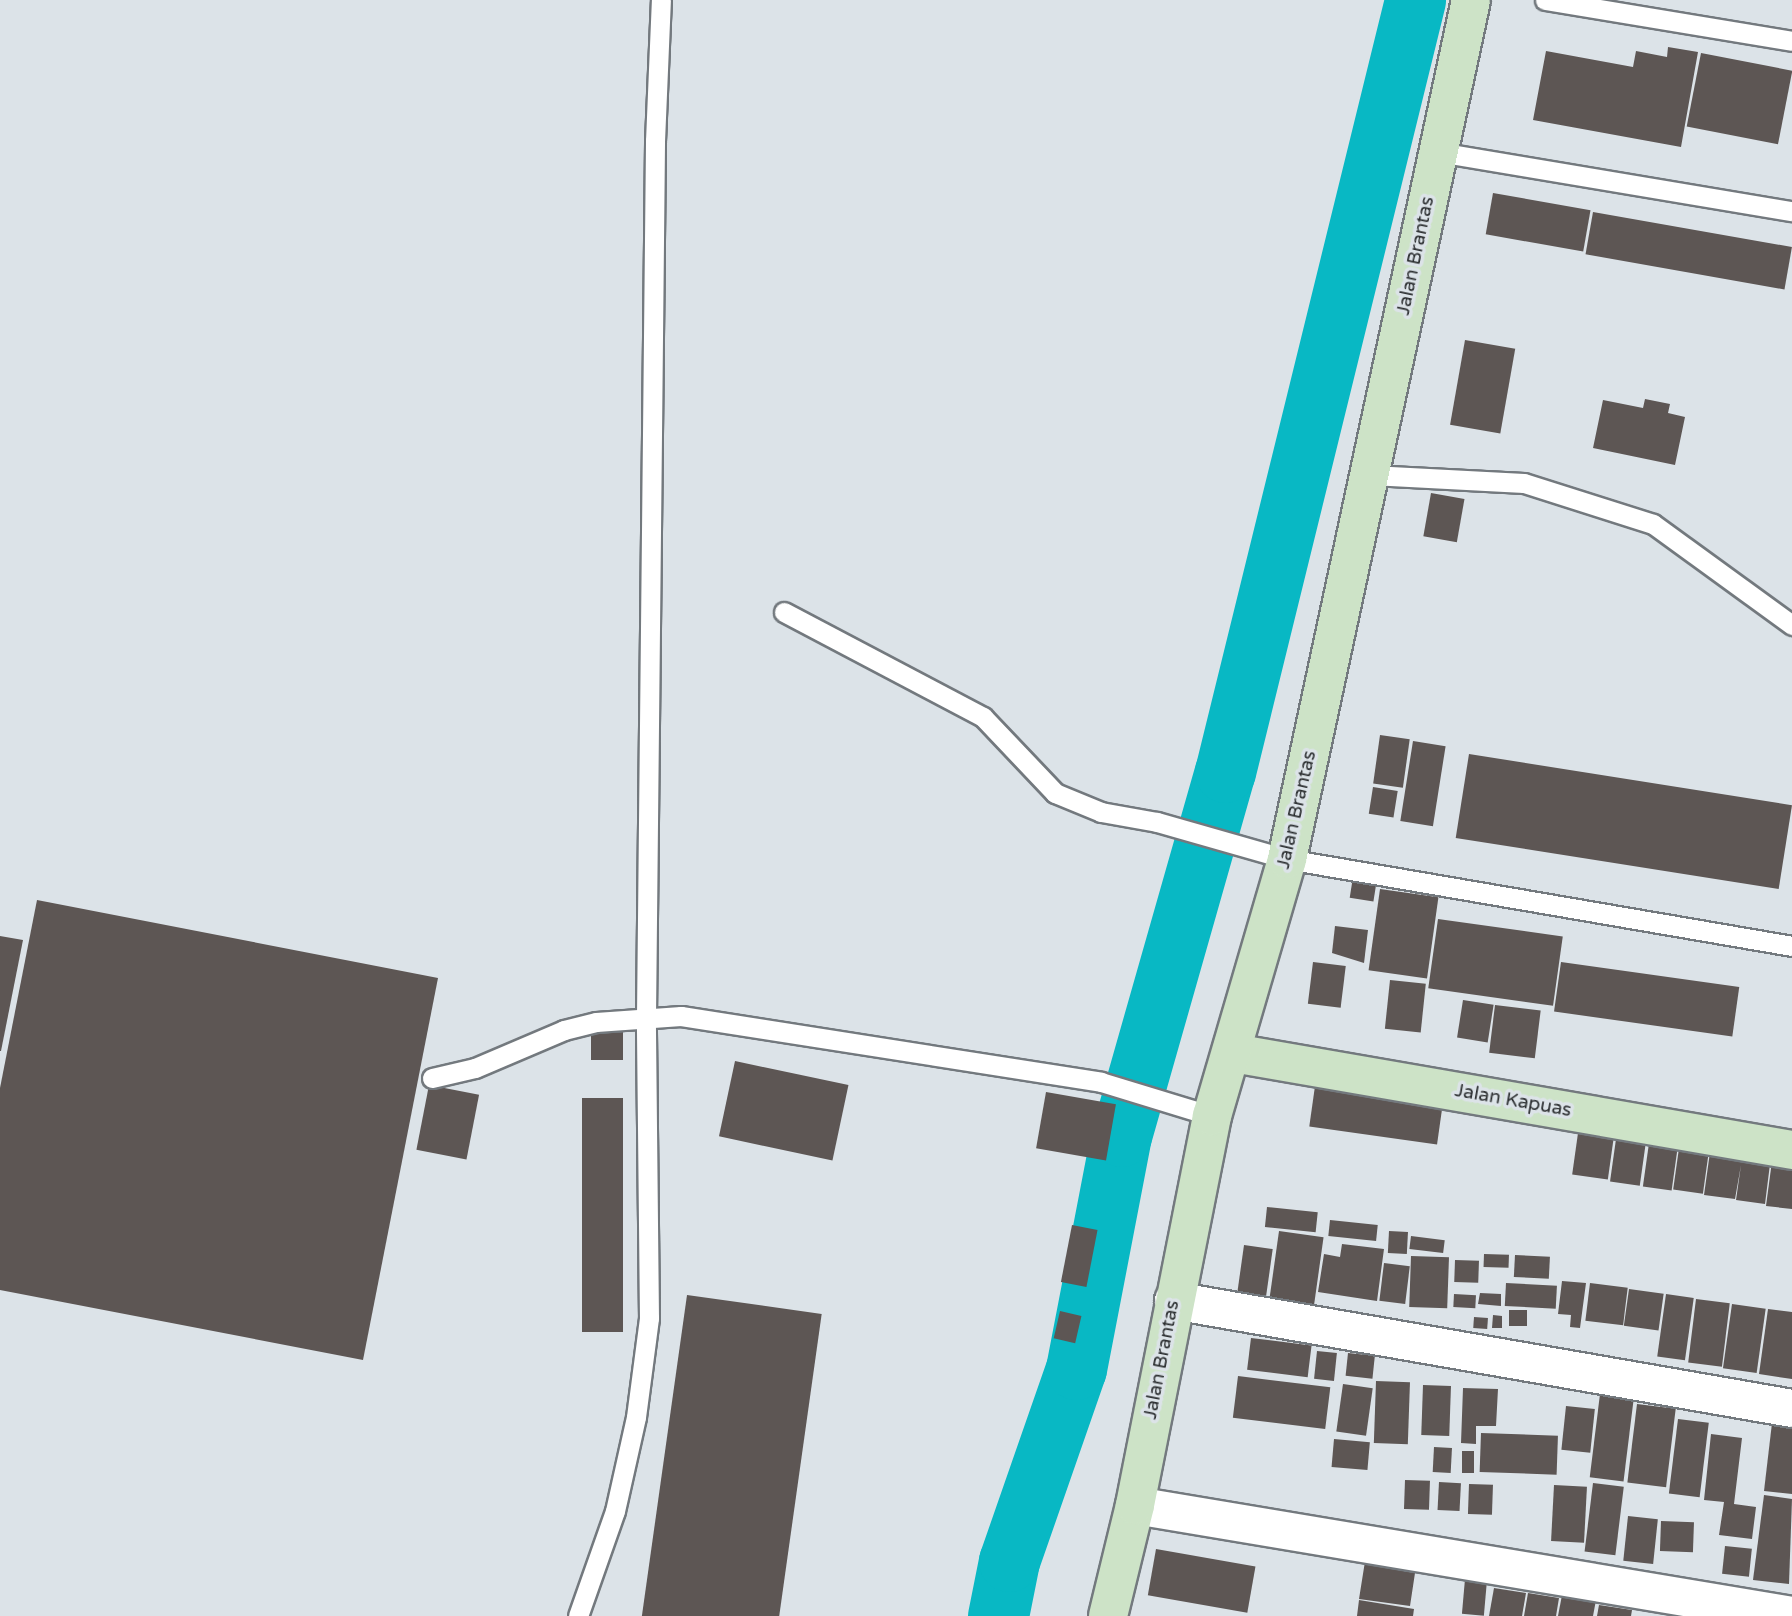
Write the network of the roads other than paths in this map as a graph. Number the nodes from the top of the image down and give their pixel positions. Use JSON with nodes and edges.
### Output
{"nodes":[{"id":1,"x":661,"y":0,"type":"edge"},
{"id":2,"x":1471,"y":0,"type":"edge"},
{"id":3,"x":1545,"y":0,"type":"edge"},
{"id":4,"x":1792,"y":41,"type":"edge"},
{"id":5,"x":1438,"y":152,"type":"junction"},
{"id":6,"x":1792,"y":211,"type":"edge"},
{"id":7,"x":1371,"y":475,"type":"junction"},
{"id":8,"x":784,"y":612,"type":"dead end"},
{"id":9,"x":1792,"y":625,"type":"edge"},
{"id":10,"x":1270,"y":854,"type":"junction"},
{"id":11,"x":1792,"y":946,"type":"edge"},
{"id":12,"x":646,"y":1017,"type":"junction"},
{"id":13,"x":1233,"y":1053,"type":"junction"},
{"id":14,"x":432,"y":1078,"type":"dead end"},
{"id":15,"x":1200,"y":1111,"type":"junction"},
{"id":16,"x":1792,"y":1150,"type":"edge"},
{"id":17,"x":1173,"y":1300,"type":"junction"},
{"id":18,"x":1792,"y":1408,"type":"edge"},
{"id":19,"x":1135,"y":1505,"type":"junction"},
{"id":20,"x":1792,"y":1615,"type":"edge"},
{"id":21,"x":578,"y":1616,"type":"edge"},
{"id":22,"x":1108,"y":1616,"type":"edge"}],
"edges":[{"from":1,"to":12,"type":"lane"},
{"from":2,"to":5,"type":"main road","name":"Jalan Brantas"},
{"from":3,"to":4,"type":"lane"},
{"from":5,"to":6,"type":"lane"},
{"from":5,"to":7,"type":"main road","name":"Jalan Brantas"},
{"from":7,"to":9,"type":"lane"},
{"from":7,"to":10,"type":"main road","name":"Jalan Brantas"},
{"from":8,"to":10,"type":"lane"},
{"from":10,"to":11,"type":"lane"},
{"from":10,"to":13,"type":"main road","name":"Jalan Brantas"},
{"from":12,"to":14,"type":"lane"},
{"from":12,"to":15,"type":"lane"},
{"from":12,"to":21,"type":"lane"},
{"from":13,"to":15,"type":"main road","name":"Jalan Brantas"},
{"from":13,"to":16,"type":"main road","name":"Jalan Kapuas"},
{"from":15,"to":17,"type":"main road","name":"Jalan Brantas"},
{"from":17,"to":18,"type":"street"},
{"from":17,"to":19,"type":"main road","name":"Jalan Brantas"},
{"from":19,"to":20,"type":"street"},
{"from":19,"to":22,"type":"main road","name":"Jalan Brantas"}]}
